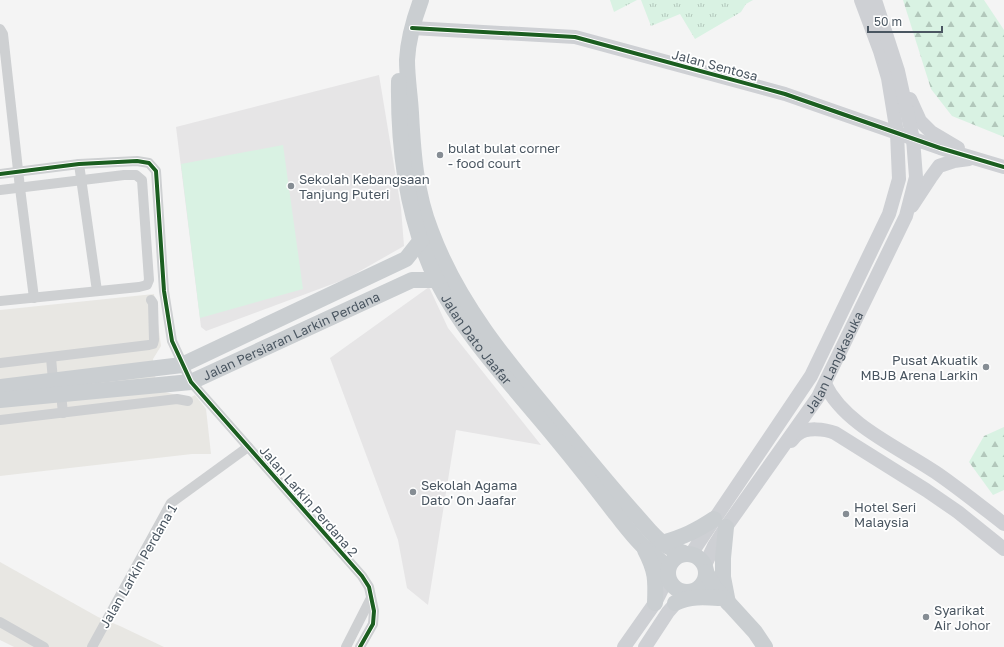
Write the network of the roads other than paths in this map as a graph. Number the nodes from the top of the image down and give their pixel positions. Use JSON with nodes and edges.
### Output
{"nodes":[{"id":1,"x":421,"y":0,"type":"edge"},
{"id":2,"x":861,"y":0,"type":"edge"},
{"id":3,"x":875,"y":0,"type":"edge"},
{"id":4,"x":412,"y":28,"type":"junction"},
{"id":5,"x":0,"y":29,"type":"edge"},
{"id":6,"x":407,"y":59,"type":"junction"},
{"id":7,"x":898,"y":71,"type":"junction"},
{"id":8,"x":897,"y":133,"type":"junction"},
{"id":9,"x":914,"y":139,"type":"junction"},
{"id":10,"x":976,"y":158,"type":"junction"},
{"id":11,"x":79,"y":164,"type":"junction"},
{"id":12,"x":1004,"y":167,"type":"edge"},
{"id":13,"x":18,"y":171,"type":"junction"},
{"id":14,"x":0,"y":174,"type":"edge"},
{"id":15,"x":82,"y":180,"type":"junction"},
{"id":16,"x":20,"y":188,"type":"junction"},
{"id":17,"x":0,"y":190,"type":"edge"},
{"id":18,"x":906,"y":216,"type":"junction"},
{"id":19,"x":421,"y":240,"type":"junction"},
{"id":20,"x":437,"y":280,"type":"junction"},
{"id":21,"x":97,"y":291,"type":"junction"},
{"id":22,"x":34,"y":298,"type":"junction"},
{"id":23,"x":151,"y":300,"type":"dead end"},
{"id":24,"x":0,"y":301,"type":"edge"},
{"id":25,"x":51,"y":358,"type":"junction"},
{"id":26,"x":0,"y":363,"type":"edge"},
{"id":27,"x":182,"y":365,"type":"junction"},
{"id":28,"x":53,"y":380,"type":"junction"},
{"id":29,"x":191,"y":382,"type":"junction"},
{"id":30,"x":825,"y":384,"type":"junction"},
{"id":31,"x":0,"y":387,"type":"edge"},
{"id":32,"x":61,"y":394,"type":"junction"},
{"id":33,"x":0,"y":400,"type":"edge"},
{"id":34,"x":188,"y":401,"type":"dead end"},
{"id":35,"x":63,"y":413,"type":"junction"},
{"id":36,"x":0,"y":420,"type":"edge"},
{"id":37,"x":248,"y":447,"type":"junction"},
{"id":38,"x":778,"y":454,"type":"junction"},
{"id":39,"x":720,"y":523,"type":"junction"},
{"id":40,"x":1004,"y":524,"type":"edge"},
{"id":41,"x":641,"y":543,"type":"junction"},
{"id":42,"x":662,"y":543,"type":"junction"},
{"id":43,"x":1004,"y":549,"type":"edge"},
{"id":44,"x":688,"y":553,"type":"junction"},
{"id":45,"x":705,"y":569,"type":"junction"},
{"id":46,"x":668,"y":573,"type":"junction"},
{"id":47,"x":685,"y":595,"type":"junction"},
{"id":48,"x":371,"y":598,"type":"junction"},
{"id":49,"x":655,"y":603,"type":"junction"},
{"id":50,"x":726,"y":603,"type":"junction"},
{"id":51,"x":0,"y":622,"type":"edge"},
{"id":52,"x":44,"y":647,"type":"edge"},
{"id":53,"x":92,"y":647,"type":"edge"},
{"id":54,"x":346,"y":647,"type":"edge"},
{"id":55,"x":360,"y":647,"type":"edge"},
{"id":56,"x":624,"y":647,"type":"edge"},
{"id":57,"x":645,"y":647,"type":"edge"},
{"id":58,"x":765,"y":647,"type":"edge"}],
"edges":[{"from":1,"to":4,"type":"main road","name":"Jalan Dato Jaafar"},
{"from":2,"to":8,"type":"main road"},
{"from":3,"to":7,"type":"main road"},
{"from":4,"to":6,"type":"main road","name":"Jalan Dato Jaafar"},
{"from":4,"to":8,"type":"main road","name":"Jalan Sentosa"},
{"from":5,"to":13,"type":"street"},
{"from":6,"to":19,"type":"main road","name":"Jalan Dato Jaafar"},
{"from":6,"to":42,"type":"main road","name":"Jalan Dato Jaafar"},
{"from":7,"to":9,"type":"main road","name":"Jalan Langkasuka"},
{"from":7,"to":10,"type":"main road"},
{"from":8,"to":9,"type":"main road","name":"Jalan Sentosa"},
{"from":8,"to":39,"type":"main road"},
{"from":9,"to":10,"type":"main road","name":"Jalan Sentosa"},
{"from":9,"to":18,"type":"main road","name":"Jalan Langkasuka"},
{"from":10,"to":12,"type":"main road","name":"Jalan Sentosa"},
{"from":10,"to":18,"type":"main road"},
{"from":11,"to":13,"type":"street","name":"Jalan Larkin Perdana 2"},
{"from":11,"to":15,"type":"street"},
{"from":11,"to":27,"type":"street","name":"Jalan Larkin Perdana 2"},
{"from":13,"to":14,"type":"street","name":"Jalan Larkin Perdana 2"},
{"from":13,"to":16,"type":"street"},
{"from":15,"to":16,"type":"street"},
{"from":15,"to":21,"type":"street"},
{"from":15,"to":21,"type":"street"},
{"from":16,"to":17,"type":"street"},
{"from":16,"to":22,"type":"street"},
{"from":18,"to":30,"type":"main road","name":"Jalan Langkasuka"},
{"from":19,"to":20,"type":"main road","name":"Jalan Dato Jaafar"},
{"from":19,"to":27,"type":"main road","name":"Jalan Persiaran Larkin Perdana"},
{"from":20,"to":29,"type":"main road","name":"Jalan Persiaran Larkin Perdana"},
{"from":20,"to":41,"type":"main road","name":"Jalan Dato Jaafar"},
{"from":21,"to":22,"type":"street"},
{"from":22,"to":24,"type":"street"},
{"from":23,"to":25,"type":"street"},
{"from":25,"to":26,"type":"street"},
{"from":25,"to":28,"type":"street"},
{"from":27,"to":28,"type":"main road","name":"Jalan Persiaran Larkin Perdana"},
{"from":27,"to":29,"type":"street","name":"Jalan Larkin Perdana 2"},
{"from":28,"to":31,"type":"main road","name":"Jalan Persiaran Larkin Perdana"},
{"from":29,"to":32,"type":"main road","name":"Jalan Persiaran Larkin Perdana"},
{"from":29,"to":37,"type":"street","name":"Jalan Larkin Perdana 2"},
{"from":30,"to":38,"type":"main road","name":"Jalan Langkasuka"},
{"from":30,"to":40,"type":"main road"},
{"from":32,"to":33,"type":"main road","name":"Jalan Persiaran Larkin Perdana"},
{"from":32,"to":35,"type":"street"},
{"from":34,"to":35,"type":"street"},
{"from":35,"to":36,"type":"street"},
{"from":37,"to":48,"type":"street","name":"Jalan Larkin Perdana 2"},
{"from":37,"to":53,"type":"street","name":"Jalan Larkin Perdana 1"},
{"from":38,"to":39,"type":"main road","name":"Jalan Langkasuka"},
{"from":38,"to":43,"type":"main road"},
{"from":39,"to":42,"type":"main road"},
{"from":39,"to":44,"type":"main road"},
{"from":39,"to":45,"type":"main road","name":"Jalan Langkasuka"},
{"from":39,"to":50,"type":"main road"},
{"from":41,"to":46,"type":"main road","name":"Jalan Dato Jaafar"},
{"from":41,"to":49,"type":"main road"},
{"from":42,"to":44,"type":"main road","name":"Jalan Dato Jaafar"},
{"from":44,"to":45,"type":"main road"},
{"from":44,"to":46,"type":"main road"},
{"from":45,"to":47,"type":"main road"},
{"from":45,"to":50,"type":"main road"},
{"from":46,"to":47,"type":"main road"},
{"from":46,"to":49,"type":"main road"},
{"from":47,"to":50,"type":"main road"},
{"from":47,"to":57,"type":"main road"},
{"from":48,"to":54,"type":"street"},
{"from":48,"to":55,"type":"street","name":"Jalan Larkin Perdana 2"},
{"from":49,"to":56,"type":"main road"},
{"from":50,"to":58,"type":"main road"},
{"from":51,"to":52,"type":"street"}]}
